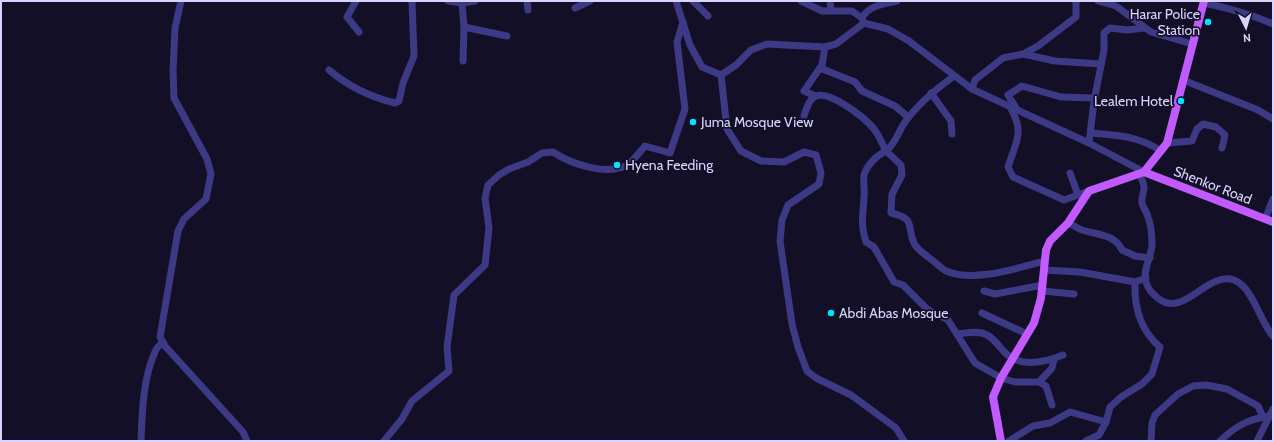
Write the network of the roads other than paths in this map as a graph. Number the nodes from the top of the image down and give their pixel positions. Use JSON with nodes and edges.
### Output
{"nodes":[{"id":1,"x":181,"y":1,"type":"edge"},
{"id":2,"x":356,"y":1,"type":"edge"},
{"id":3,"x":412,"y":1,"type":"edge"},
{"id":4,"x":448,"y":1,"type":"edge"},
{"id":5,"x":475,"y":1,"type":"edge"},
{"id":6,"x":527,"y":1,"type":"edge"},
{"id":7,"x":590,"y":1,"type":"edge"},
{"id":8,"x":676,"y":1,"type":"edge"},
{"id":9,"x":694,"y":1,"type":"edge"},
{"id":10,"x":801,"y":1,"type":"edge"},
{"id":11,"x":830,"y":1,"type":"edge"},
{"id":12,"x":897,"y":1,"type":"edge"},
{"id":13,"x":1076,"y":1,"type":"edge"},
{"id":14,"x":1098,"y":1,"type":"edge"},
{"id":15,"x":1204,"y":2,"type":"edge"},
{"id":16,"x":462,"y":4,"type":"junction"},
{"id":17,"x":575,"y":8,"type":"dead end"},
{"id":18,"x":528,"y":10,"type":"dead end"},
{"id":19,"x":831,"y":11,"type":"junction"},
{"id":20,"x":708,"y":16,"type":"dead end"},
{"id":21,"x":863,"y":21,"type":"junction"},
{"id":22,"x":683,"y":22,"type":"junction"},
{"id":23,"x":1273,"y":24,"type":"edge"},
{"id":24,"x":464,"y":27,"type":"junction"},
{"id":25,"x":1144,"y":28,"type":"junction"},
{"id":26,"x":359,"y":32,"type":"dead end"},
{"id":27,"x":507,"y":36,"type":"dead end"},
{"id":28,"x":1192,"y":44,"type":"junction"},
{"id":29,"x":825,"y":47,"type":"junction"},
{"id":30,"x":1023,"y":54,"type":"junction"},
{"id":31,"x":463,"y":60,"type":"dead end"},
{"id":32,"x":1101,"y":64,"type":"junction"},
{"id":33,"x":820,"y":68,"type":"junction"},
{"id":34,"x":329,"y":70,"type":"dead end"},
{"id":35,"x":721,"y":75,"type":"junction"},
{"id":36,"x":954,"y":76,"type":"junction"},
{"id":37,"x":1183,"y":80,"type":"junction"},
{"id":38,"x":972,"y":89,"type":"junction"},
{"id":39,"x":931,"y":93,"type":"junction"},
{"id":40,"x":815,"y":96,"type":"junction"},
{"id":41,"x":1094,"y":98,"type":"junction"},
{"id":42,"x":1009,"y":105,"type":"junction"},
{"id":43,"x":1016,"y":109,"type":"junction"},
{"id":44,"x":804,"y":116,"type":"dead end"},
{"id":45,"x":908,"y":117,"type":"junction"},
{"id":46,"x":1273,"y":120,"type":"edge"},
{"id":47,"x":1091,"y":132,"type":"junction"},
{"id":48,"x":952,"y":134,"type":"dead end"},
{"id":49,"x":1089,"y":143,"type":"junction"},
{"id":50,"x":1167,"y":143,"type":"junction"},
{"id":51,"x":1222,"y":148,"type":"dead end"},
{"id":52,"x":886,"y":150,"type":"junction"},
{"id":53,"x":1161,"y":151,"type":"junction"},
{"id":54,"x":1070,"y":173,"type":"dead end"},
{"id":55,"x":1142,"y":173,"type":"junction"},
{"id":56,"x":1089,"y":191,"type":"junction"},
{"id":57,"x":1078,"y":195,"type":"junction"},
{"id":58,"x":1273,"y":199,"type":"edge"},
{"id":59,"x":1269,"y":220,"type":"edge"},
{"id":60,"x":1068,"y":223,"type":"junction"},
{"id":61,"x":1150,"y":258,"type":"junction"},
{"id":62,"x":1045,"y":265,"type":"junction"},
{"id":63,"x":1146,"y":278,"type":"junction"},
{"id":64,"x":1135,"y":282,"type":"junction"},
{"id":65,"x":1042,"y":288,"type":"junction"},
{"id":66,"x":984,"y":291,"type":"dead end"},
{"id":67,"x":1074,"y":294,"type":"dead end"},
{"id":68,"x":982,"y":313,"type":"dead end"},
{"id":69,"x":957,"y":334,"type":"junction"},
{"id":70,"x":1027,"y":334,"type":"junction"},
{"id":71,"x":1273,"y":336,"type":"edge"},
{"id":72,"x":163,"y":342,"type":"junction"},
{"id":73,"x":1063,"y":355,"type":"dead end"},
{"id":74,"x":1012,"y":358,"type":"junction"},
{"id":75,"x":1054,"y":359,"type":"junction"},
{"id":76,"x":1001,"y":378,"type":"junction"},
{"id":77,"x":1039,"y":382,"type":"junction"},
{"id":78,"x":1052,"y":404,"type":"dead end"},
{"id":79,"x":1269,"y":414,"type":"edge"},
{"id":80,"x":1106,"y":422,"type":"junction"},
{"id":81,"x":141,"y":441,"type":"edge"},
{"id":82,"x":247,"y":441,"type":"edge"},
{"id":83,"x":384,"y":441,"type":"edge"},
{"id":84,"x":904,"y":441,"type":"edge"},
{"id":85,"x":1000,"y":441,"type":"edge"},
{"id":86,"x":1009,"y":441,"type":"edge"},
{"id":87,"x":1086,"y":441,"type":"edge"},
{"id":88,"x":1151,"y":441,"type":"edge"},
{"id":89,"x":1220,"y":441,"type":"edge"},
{"id":90,"x":1257,"y":441,"type":"edge"}],
"edges":[{"from":1,"to":72,"type":"street"},
{"from":2,"to":26,"type":"street"},
{"from":3,"to":34,"type":"street"},
{"from":4,"to":16,"type":"street"},
{"from":5,"to":16,"type":"street"},
{"from":6,"to":18,"type":"street"},
{"from":7,"to":17,"type":"street"},
{"from":8,"to":22,"type":"street"},
{"from":9,"to":20,"type":"street"},
{"from":10,"to":19,"type":"street"},
{"from":11,"to":19,"type":"street"},
{"from":12,"to":21,"type":"street"},
{"from":13,"to":30,"type":"street"},
{"from":14,"to":25,"type":"street"},
{"from":15,"to":23,"type":"street"},
{"from":15,"to":28,"type":"main road"},
{"from":16,"to":24,"type":"street"},
{"from":19,"to":21,"type":"street"},
{"from":21,"to":29,"type":"street"},
{"from":21,"to":36,"type":"street"},
{"from":22,"to":35,"type":"street"},
{"from":22,"to":83,"type":"street"},
{"from":24,"to":27,"type":"street"},
{"from":24,"to":31,"type":"street"},
{"from":25,"to":28,"type":"street"},
{"from":25,"to":32,"type":"street"},
{"from":28,"to":37,"type":"main road"},
{"from":29,"to":33,"type":"street"},
{"from":29,"to":35,"type":"street"},
{"from":30,"to":32,"type":"street"},
{"from":30,"to":38,"type":"street"},
{"from":32,"to":41,"type":"street"},
{"from":33,"to":40,"type":"street"},
{"from":33,"to":45,"type":"street"},
{"from":35,"to":84,"type":"street"},
{"from":36,"to":38,"type":"street"},
{"from":36,"to":39,"type":"street"},
{"from":37,"to":46,"type":"street"},
{"from":37,"to":50,"type":"main road"},
{"from":38,"to":42,"type":"street"},
{"from":39,"to":45,"type":"street"},
{"from":39,"to":48,"type":"street"},
{"from":40,"to":44,"type":"street"},
{"from":40,"to":52,"type":"street"},
{"from":41,"to":43,"type":"street"},
{"from":41,"to":47,"type":"street"},
{"from":42,"to":43,"type":"street"},
{"from":42,"to":57,"type":"street"},
{"from":43,"to":49,"type":"street"},
{"from":45,"to":52,"type":"street"},
{"from":47,"to":49,"type":"street"},
{"from":47,"to":53,"type":"street"},
{"from":49,"to":55,"type":"street"},
{"from":50,"to":51,"type":"street"},
{"from":50,"to":53,"type":"main road"},
{"from":52,"to":62,"type":"street"},
{"from":52,"to":69,"type":"street"},
{"from":53,"to":55,"type":"main road"},
{"from":54,"to":57,"type":"street"},
{"from":55,"to":56,"type":"main road"},
{"from":55,"to":59,"type":"main road","name":"Shenkor Road"},
{"from":55,"to":61,"type":"street"},
{"from":56,"to":57,"type":"street"},
{"from":56,"to":60,"type":"main road"},
{"from":58,"to":59,"type":"street"},
{"from":60,"to":61,"type":"street"},
{"from":60,"to":62,"type":"main road"},
{"from":61,"to":63,"type":"street"},
{"from":62,"to":64,"type":"street"},
{"from":62,"to":65,"type":"main road"},
{"from":63,"to":64,"type":"street"},
{"from":63,"to":71,"type":"street"},
{"from":64,"to":80,"type":"street"},
{"from":65,"to":66,"type":"street"},
{"from":65,"to":67,"type":"street"},
{"from":65,"to":70,"type":"main road"},
{"from":68,"to":70,"type":"street"},
{"from":69,"to":74,"type":"street"},
{"from":69,"to":76,"type":"street"},
{"from":70,"to":74,"type":"main road"},
{"from":72,"to":81,"type":"street"},
{"from":72,"to":82,"type":"street"},
{"from":73,"to":75,"type":"street"},
{"from":74,"to":75,"type":"street"},
{"from":74,"to":76,"type":"main road"},
{"from":75,"to":77,"type":"street"},
{"from":76,"to":77,"type":"street"},
{"from":76,"to":85,"type":"main road"},
{"from":77,"to":78,"type":"street"},
{"from":79,"to":88,"type":"street"},
{"from":79,"to":89,"type":"street"},
{"from":79,"to":90,"type":"street"},
{"from":80,"to":86,"type":"street"},
{"from":80,"to":87,"type":"street"}]}
